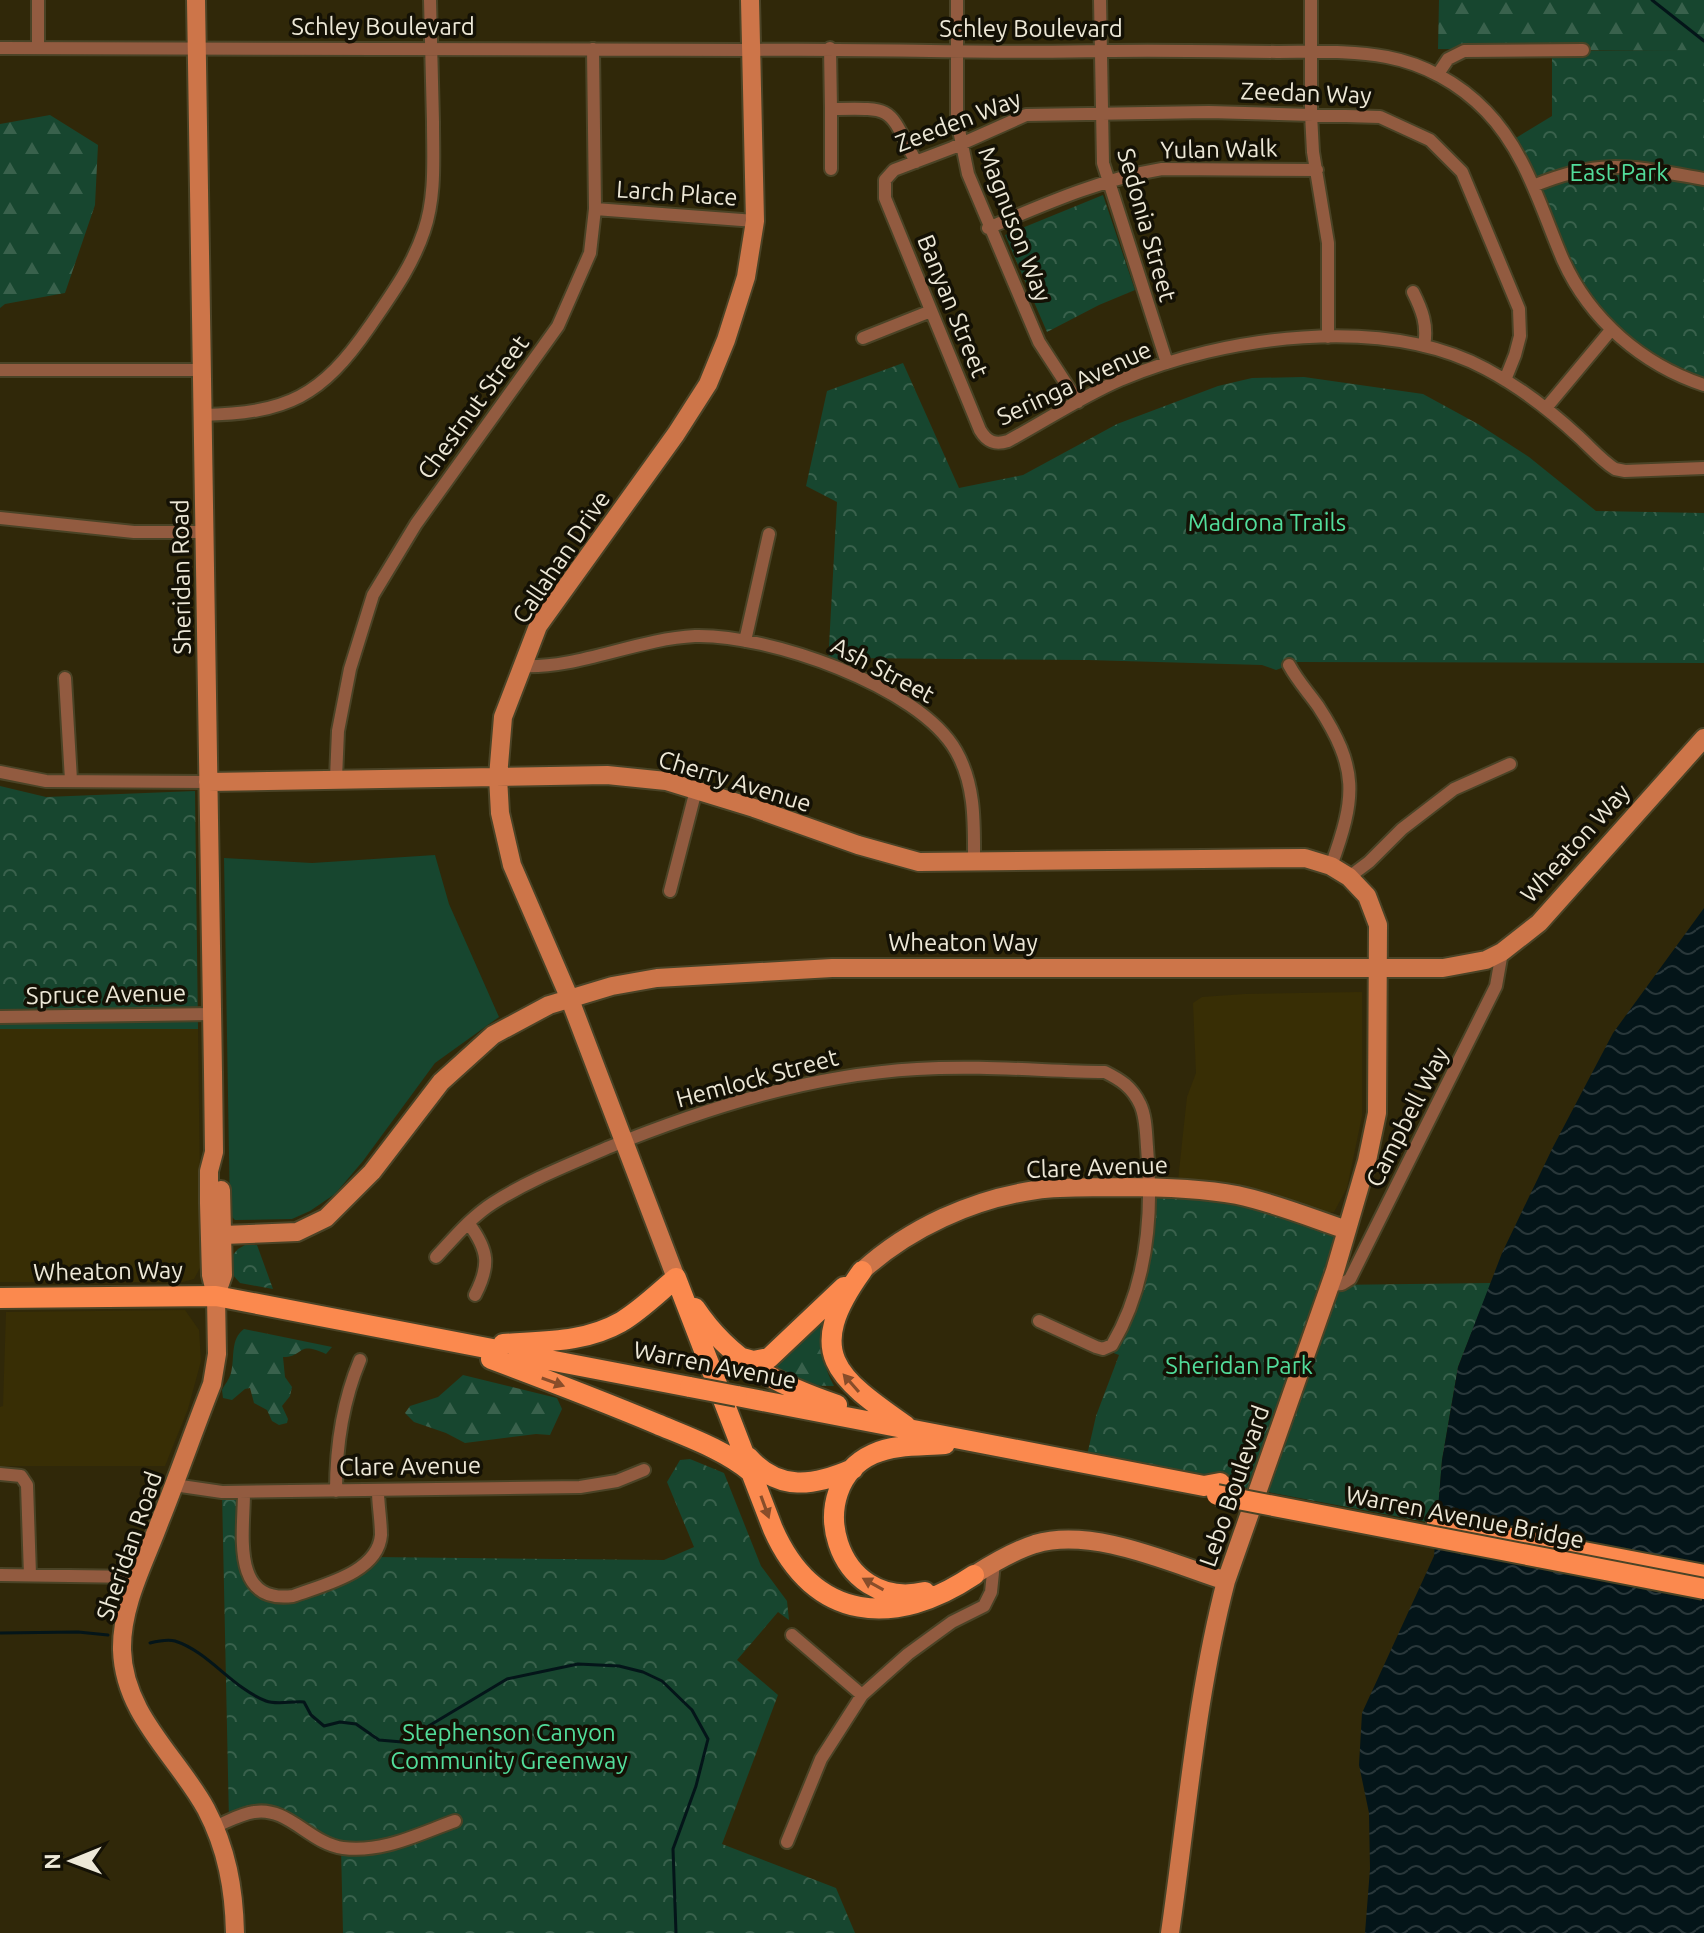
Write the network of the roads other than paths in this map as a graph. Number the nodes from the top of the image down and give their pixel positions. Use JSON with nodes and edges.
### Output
{"nodes":[{"id":1,"x":38,"y":0,"type":"edge"},
{"id":2,"x":196,"y":0,"type":"edge"},
{"id":3,"x":430,"y":0,"type":"edge"},
{"id":4,"x":750,"y":0,"type":"edge"},
{"id":5,"x":957,"y":0,"type":"edge"},
{"id":6,"x":1100,"y":0,"type":"edge"},
{"id":7,"x":1311,"y":0,"type":"edge"},
{"id":8,"x":38,"y":46,"type":"junction"},
{"id":9,"x":197,"y":47,"type":"junction"},
{"id":10,"x":0,"y":48,"type":"edge"},
{"id":11,"x":432,"y":48,"type":"junction"},
{"id":12,"x":830,"y":48,"type":"junction"},
{"id":13,"x":593,"y":49,"type":"junction"},
{"id":14,"x":956,"y":49,"type":"junction"},
{"id":15,"x":751,"y":50,"type":"junction"},
{"id":16,"x":1583,"y":50,"type":"dead end"},
{"id":17,"x":1100,"y":51,"type":"junction"},
{"id":18,"x":1311,"y":52,"type":"junction"},
{"id":19,"x":1438,"y":74,"type":"junction"},
{"id":20,"x":831,"y":109,"type":"junction"},
{"id":21,"x":1100,"y":113,"type":"junction"},
{"id":22,"x":1311,"y":114,"type":"junction"},
{"id":23,"x":960,"y":143,"type":"junction"},
{"id":24,"x":916,"y":162,"type":"junction"},
{"id":25,"x":831,"y":169,"type":"dead end"},
{"id":26,"x":1317,"y":170,"type":"junction"},
{"id":27,"x":1704,"y":179,"type":"edge"},
{"id":28,"x":885,"y":180,"type":"joint"},
{"id":29,"x":1109,"y":181,"type":"junction"},
{"id":30,"x":1533,"y":186,"type":"junction"},
{"id":31,"x":595,"y":209,"type":"junction"},
{"id":32,"x":755,"y":221,"type":"junction"},
{"id":33,"x":988,"y":228,"type":"junction"},
{"id":34,"x":1413,"y":292,"type":"dead end"},
{"id":35,"x":931,"y":311,"type":"junction"},
{"id":36,"x":1611,"y":330,"type":"junction"},
{"id":37,"x":1328,"y":337,"type":"junction"},
{"id":38,"x":863,"y":338,"type":"dead end"},
{"id":39,"x":1424,"y":346,"type":"junction"},
{"id":40,"x":1167,"y":363,"type":"junction"},
{"id":41,"x":0,"y":370,"type":"edge"},
{"id":42,"x":202,"y":370,"type":"junction"},
{"id":43,"x":1505,"y":380,"type":"junction"},
{"id":44,"x":1704,"y":385,"type":"edge"},
{"id":45,"x":1078,"y":402,"type":"junction"},
{"id":46,"x":1546,"y":408,"type":"junction"},
{"id":47,"x":202,"y":415,"type":"junction"},
{"id":48,"x":995,"y":443,"type":"joint"},
{"id":49,"x":1704,"y":468,"type":"edge"},
{"id":50,"x":0,"y":518,"type":"edge"},
{"id":51,"x":204,"y":532,"type":"junction"},
{"id":52,"x":769,"y":534,"type":"dead end"},
{"id":53,"x":745,"y":641,"type":"junction"},
{"id":54,"x":1289,"y":665,"type":"dead end"},
{"id":55,"x":521,"y":666,"type":"junction"},
{"id":56,"x":65,"y":678,"type":"dead end"},
{"id":57,"x":1704,"y":738,"type":"edge"},
{"id":58,"x":1510,"y":764,"type":"dead end"},
{"id":59,"x":0,"y":772,"type":"edge"},
{"id":60,"x":498,"y":777,"type":"junction"},
{"id":61,"x":336,"y":778,"type":"junction"},
{"id":62,"x":71,"y":780,"type":"junction"},
{"id":63,"x":208,"y":782,"type":"junction"},
{"id":64,"x":696,"y":790,"type":"junction"},
{"id":65,"x":974,"y":864,"type":"junction"},
{"id":66,"x":1331,"y":866,"type":"junction"},
{"id":67,"x":1349,"y":877,"type":"junction"},
{"id":68,"x":670,"y":891,"type":"dead end"},
{"id":69,"x":1502,"y":952,"type":"junction"},
{"id":70,"x":1379,"y":968,"type":"junction"},
{"id":71,"x":569,"y":997,"type":"junction"},
{"id":72,"x":213,"y":1014,"type":"junction"},
{"id":73,"x":0,"y":1017,"type":"edge"},
{"id":74,"x":625,"y":1141,"type":"junction"},
{"id":75,"x":214,"y":1152,"type":"junction"},
{"id":76,"x":1151,"y":1187,"type":"junction"},
{"id":77,"x":469,"y":1224,"type":"junction"},
{"id":78,"x":1347,"y":1230,"type":"junction"},
{"id":79,"x":223,"y":1235,"type":"junction"},
{"id":80,"x":436,"y":1257,"type":"dead end"},
{"id":81,"x":862,"y":1271,"type":"junction"},
{"id":82,"x":676,"y":1278,"type":"junction"},
{"id":83,"x":1330,"y":1285,"type":"junction"},
{"id":84,"x":475,"y":1295,"type":"dead end"},
{"id":85,"x":216,"y":1296,"type":"junction"},
{"id":86,"x":0,"y":1298,"type":"edge"},
{"id":87,"x":1039,"y":1321,"type":"dead end"},
{"id":88,"x":427,"y":1337,"type":"junction"},
{"id":89,"x":470,"y":1346,"type":"junction"},
{"id":90,"x":742,"y":1358,"type":"junction"},
{"id":91,"x":360,"y":1360,"type":"dead end"},
{"id":92,"x":913,"y":1430,"type":"junction"},
{"id":93,"x":974,"y":1443,"type":"junction"},
{"id":94,"x":743,"y":1451,"type":"junction"},
{"id":95,"x":855,"y":1469,"type":"junction"},
{"id":96,"x":644,"y":1470,"type":"dead end"},
{"id":97,"x":0,"y":1474,"type":"edge"},
{"id":98,"x":753,"y":1474,"type":"junction"},
{"id":99,"x":174,"y":1485,"type":"junction"},
{"id":100,"x":1213,"y":1488,"type":"junction"},
{"id":101,"x":336,"y":1491,"type":"junction"},
{"id":102,"x":378,"y":1491,"type":"junction"},
{"id":103,"x":244,"y":1492,"type":"junction"},
{"id":104,"x":994,"y":1563,"type":"junction"},
{"id":105,"x":0,"y":1575,"type":"edge"},
{"id":106,"x":30,"y":1575,"type":"junction"},
{"id":107,"x":974,"y":1575,"type":"junction"},
{"id":108,"x":1704,"y":1575,"type":"edge"},
{"id":109,"x":139,"y":1577,"type":"junction"},
{"id":110,"x":1226,"y":1581,"type":"junction"},
{"id":111,"x":1704,"y":1589,"type":"edge"},
{"id":112,"x":792,"y":1635,"type":"dead end"},
{"id":113,"x":862,"y":1695,"type":"junction"},
{"id":114,"x":455,"y":1821,"type":"dead end"},
{"id":115,"x":214,"y":1827,"type":"junction"},
{"id":116,"x":787,"y":1842,"type":"dead end"},
{"id":117,"x":235,"y":1933,"type":"edge"},
{"id":118,"x":1170,"y":1933,"type":"edge"}],
"edges":[{"from":1,"to":8,"type":"street"},
{"from":2,"to":9,"type":"main road","name":"Sheridan Road"},
{"from":3,"to":11,"type":"street"},
{"from":4,"to":15,"type":"main road","name":"Callahan Drive"},
{"from":5,"to":14,"type":"street","name":"Magnuson Way"},
{"from":6,"to":17,"type":"street","name":"Sedonia Street"},
{"from":7,"to":18,"type":"street"},
{"from":8,"to":9,"type":"street","name":"Schley Boulevard"},
{"from":8,"to":10,"type":"street","name":"Schley Boulevard"},
{"from":9,"to":11,"type":"street","name":"Schley Boulevard"},
{"from":9,"to":42,"type":"main road","name":"Sheridan Road"},
{"from":11,"to":13,"type":"street","name":"Schley Boulevard"},
{"from":11,"to":47,"type":"street"},
{"from":12,"to":14,"type":"street","name":"Schley Boulevard"},
{"from":12,"to":15,"type":"street","name":"Schley Boulevard"},
{"from":12,"to":20,"type":"street"},
{"from":13,"to":15,"type":"street","name":"Schley Boulevard"},
{"from":13,"to":31,"type":"street","name":"Chestnut Street"},
{"from":14,"to":17,"type":"street","name":"Schley Boulevard"},
{"from":14,"to":23,"type":"street","name":"Magnuson Way"},
{"from":15,"to":32,"type":"main road","name":"Callahan Drive"},
{"from":16,"to":19,"type":"street"},
{"from":17,"to":18,"type":"street","name":"Schley Boulevard"},
{"from":17,"to":21,"type":"street","name":"Sedonia Street"},
{"from":18,"to":19,"type":"street","name":"Schley Boulevard"},
{"from":18,"to":22,"type":"street"},
{"from":19,"to":30,"type":"street","name":"Schley Boulevard"},
{"from":20,"to":24,"type":"street"},
{"from":20,"to":25,"type":"street"},
{"from":21,"to":22,"type":"street","name":"Zeedan Way"},
{"from":21,"to":23,"type":"street","name":"Zeeden Way"},
{"from":21,"to":29,"type":"street","name":"Sedonia Street"},
{"from":22,"to":26,"type":"street"},
{"from":22,"to":43,"type":"street","name":"Zeedan Way"},
{"from":23,"to":24,"type":"street","name":"Zeeden Way"},
{"from":23,"to":33,"type":"street","name":"Magnuson Way"},
{"from":24,"to":28,"type":"street","name":"Zeeden Way"},
{"from":26,"to":29,"type":"street","name":"Yulan Walk"},
{"from":26,"to":37,"type":"street"},
{"from":27,"to":30,"type":"street"},
{"from":28,"to":35,"type":"street","name":"Banyan Street"},
{"from":29,"to":33,"type":"street","name":"Yulan Walk"},
{"from":29,"to":40,"type":"street","name":"Sedonia Street"},
{"from":30,"to":36,"type":"street","name":"Schley Boulevard"},
{"from":31,"to":32,"type":"street","name":"Larch Place"},
{"from":31,"to":61,"type":"street","name":"Chestnut Street"},
{"from":32,"to":55,"type":"main road","name":"Callahan Drive"},
{"from":33,"to":45,"type":"street","name":"Magnuson Way"},
{"from":34,"to":39,"type":"street"},
{"from":35,"to":38,"type":"street"},
{"from":35,"to":48,"type":"street","name":"Banyan Street"},
{"from":36,"to":44,"type":"street","name":"Schley Boulevard"},
{"from":36,"to":46,"type":"street"},
{"from":37,"to":39,"type":"street","name":"Seringa Avenue"},
{"from":37,"to":40,"type":"street","name":"Seringa Avenue"},
{"from":39,"to":43,"type":"street","name":"Seringa Avenue"},
{"from":40,"to":45,"type":"street","name":"Seringa Avenue"},
{"from":41,"to":42,"type":"street"},
{"from":42,"to":47,"type":"main road","name":"Sheridan Road"},
{"from":43,"to":46,"type":"street","name":"Seringa Avenue"},
{"from":45,"to":48,"type":"street","name":"Seringa Avenue"},
{"from":46,"to":49,"type":"street","name":"Seringa Avenue"},
{"from":47,"to":51,"type":"main road","name":"Sheridan Road"},
{"from":50,"to":51,"type":"street"},
{"from":51,"to":63,"type":"main road","name":"Sheridan Road"},
{"from":52,"to":53,"type":"street"},
{"from":53,"to":55,"type":"street","name":"Ash Street"},
{"from":53,"to":65,"type":"street","name":"Ash Street"},
{"from":54,"to":66,"type":"street"},
{"from":55,"to":60,"type":"main road","name":"Callahan Drive"},
{"from":56,"to":62,"type":"street"},
{"from":57,"to":69,"type":"main road","name":"Wheaton Way"},
{"from":58,"to":67,"type":"street"},
{"from":59,"to":62,"type":"street","name":"Cherry Avenue"},
{"from":60,"to":61,"type":"main road","name":"Cherry Avenue"},
{"from":60,"to":64,"type":"main road","name":"Cherry Avenue"},
{"from":60,"to":71,"type":"main road","name":"Callahan Drive"},
{"from":61,"to":63,"type":"main road","name":"Cherry Avenue"},
{"from":62,"to":63,"type":"street","name":"Cherry Avenue"},
{"from":63,"to":72,"type":"main road","name":"Sheridan Road"},
{"from":64,"to":65,"type":"main road","name":"Cherry Avenue"},
{"from":64,"to":68,"type":"street"},
{"from":65,"to":66,"type":"main road","name":"Cherry Avenue"},
{"from":66,"to":67,"type":"main road","name":"Cherry Avenue"},
{"from":67,"to":70,"type":"main road","name":"Cherry Avenue"},
{"from":69,"to":70,"type":"main road","name":"Wheaton Way"},
{"from":69,"to":83,"type":"street","name":"Campbell Way"},
{"from":70,"to":71,"type":"main road","name":"Wheaton Way"},
{"from":70,"to":78,"type":"main road","name":"Lebo Boulevard"},
{"from":71,"to":74,"type":"main road","name":"Callahan Drive"},
{"from":71,"to":79,"type":"main road","name":"Wheaton Way"},
{"from":72,"to":73,"type":"street","name":"Spruce Avenue"},
{"from":72,"to":75,"type":"main road","name":"Sheridan Road"},
{"from":74,"to":76,"type":"street","name":"Hemlock Street"},
{"from":74,"to":77,"type":"street","name":"Hemlock Street"},
{"from":74,"to":82,"type":"main road","name":"Callahan Drive"},
{"from":75,"to":79,"type":"main road","name":"Sheridan Road"},
{"from":75,"to":85,"type":"main road","name":"Sheridan Road"},
{"from":76,"to":78,"type":"main road","name":"Clare Avenue"},
{"from":76,"to":81,"type":"main road","name":"Clare Avenue"},
{"from":76,"to":87,"type":"street"},
{"from":77,"to":80,"type":"street","name":"Hemlock Street"},
{"from":77,"to":84,"type":"street"},
{"from":78,"to":83,"type":"main road","name":"Lebo Boulevard"},
{"from":79,"to":85,"type":"main road","name":"Sheridan Road"},
{"from":81,"to":90,"type":"main road"},
{"from":92,"to":81,"type":"main road","one_way":true},
{"from":82,"to":89,"type":"main road"},
{"from":82,"to":90,"type":"main road"},
{"from":82,"to":94,"type":"main road"},
{"from":83,"to":110,"type":"main road","name":"Lebo Boulevard"},
{"from":85,"to":86,"type":"main road","name":"Wheaton Way"},
{"from":85,"to":88,"type":"main road","name":"Warren Avenue"},
{"from":85,"to":99,"type":"main road","name":"Sheridan Road"},
{"from":88,"to":89,"type":"main road","name":"Warren Avenue"},
{"from":88,"to":98,"type":"main road","one_way":true},
{"from":89,"to":92,"type":"main road","name":"Warren Avenue","bridge":true},
{"from":90,"to":92,"type":"main road"},
{"from":91,"to":101,"type":"street"},
{"from":92,"to":93,"type":"main road","name":"Warren Avenue"},
{"from":93,"to":95,"type":"main road"},
{"from":93,"to":100,"type":"main road","name":"Warren Avenue"},
{"from":94,"to":95,"type":"main road"},
{"from":94,"to":98,"type":"main road"},
{"from":107,"to":95,"type":"main road","one_way":true},
{"from":96,"to":102,"type":"street","name":"Clare Avenue"},
{"from":97,"to":106,"type":"street"},
{"from":98,"to":107,"type":"main road","one_way":true},
{"from":99,"to":103,"type":"street","name":"Clare Avenue"},
{"from":99,"to":109,"type":"main road","name":"Sheridan Road"},
{"from":100,"to":108,"type":"main road","name":"Warren Avenue Bridge"},
{"from":100,"to":111,"type":"main road","name":"Warren Avenue Bridge","bridge":true},
{"from":101,"to":102,"type":"street","name":"Clare Avenue"},
{"from":101,"to":103,"type":"street","name":"Clare Avenue"},
{"from":102,"to":103,"type":"street"},
{"from":104,"to":107,"type":"main road"},
{"from":104,"to":110,"type":"main road"},
{"from":104,"to":113,"type":"street"},
{"from":105,"to":106,"type":"street"},
{"from":106,"to":109,"type":"street"},
{"from":109,"to":115,"type":"main road","name":"Sheridan Road"},
{"from":110,"to":118,"type":"main road","name":"Lebo Boulevard"},
{"from":112,"to":113,"type":"street"},
{"from":113,"to":116,"type":"street"},
{"from":114,"to":115,"type":"street"},
{"from":115,"to":117,"type":"main road","name":"Sheridan Road"}]}
